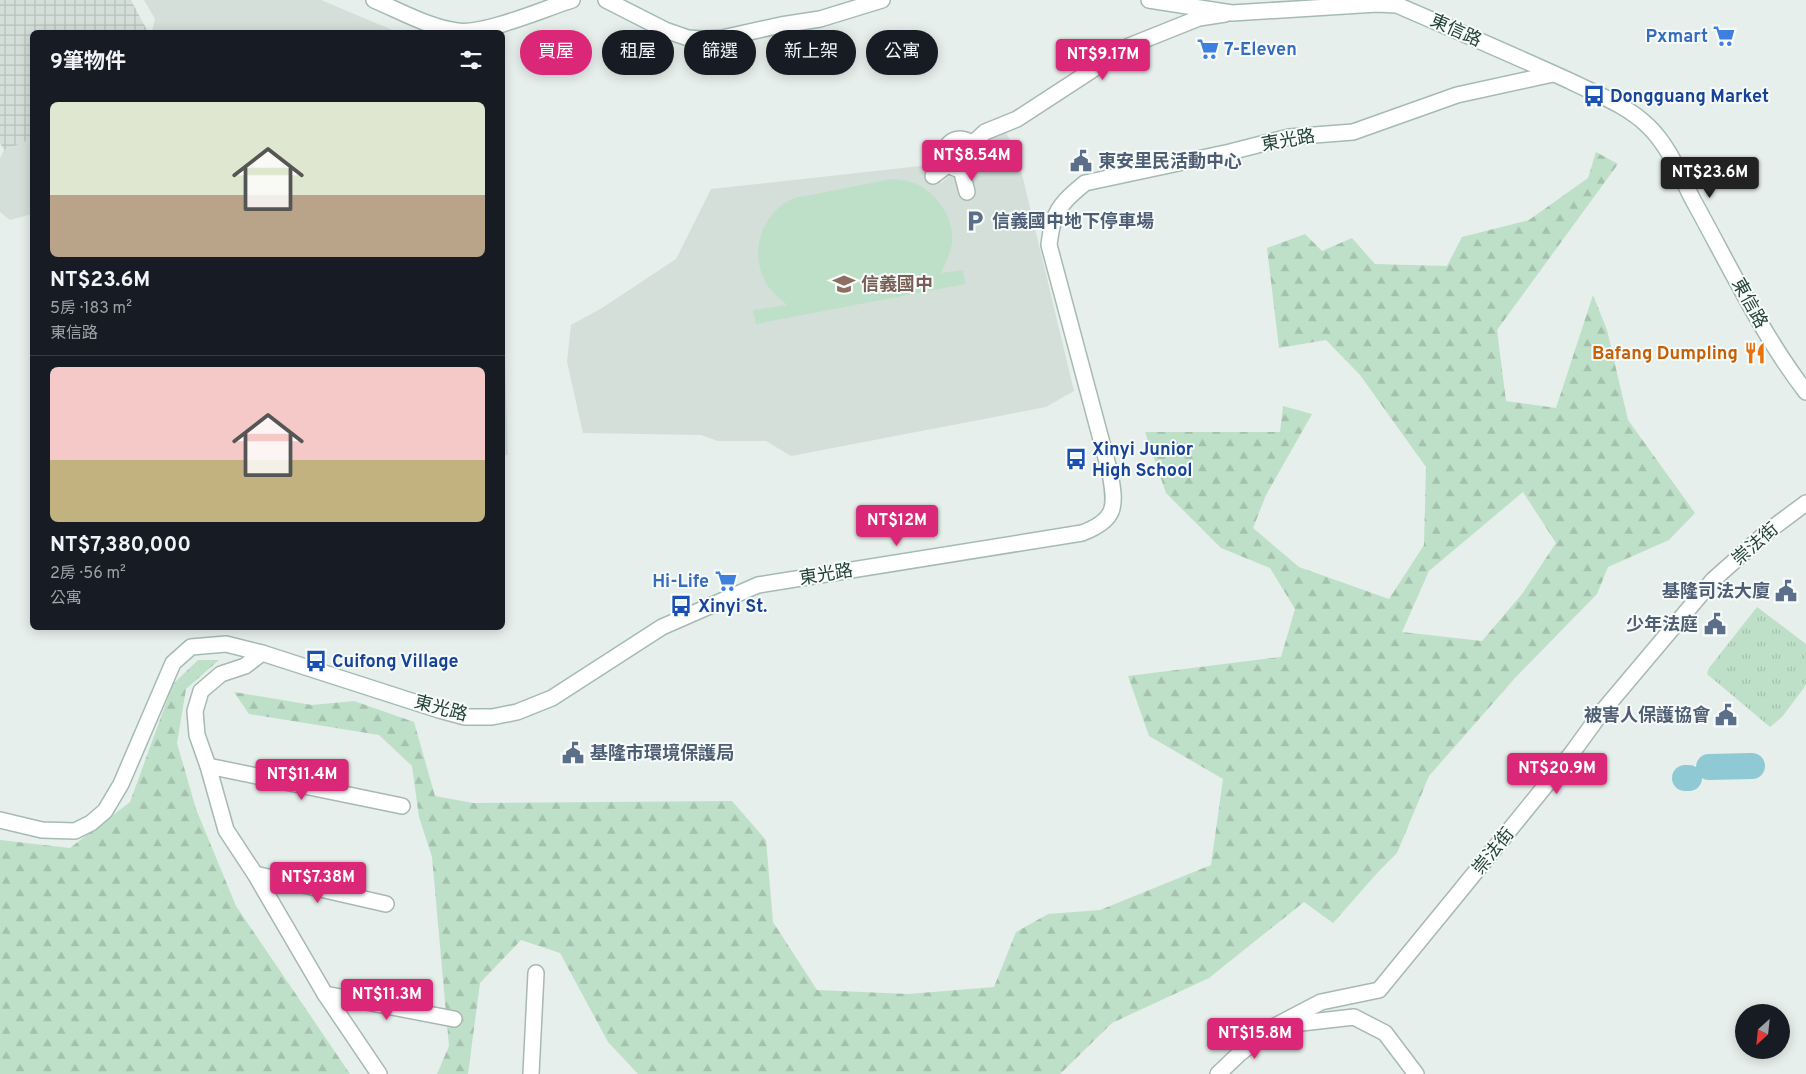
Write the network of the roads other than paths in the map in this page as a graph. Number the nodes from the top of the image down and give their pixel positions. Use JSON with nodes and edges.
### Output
{"nodes":[{"id":1,"x":374,"y":0,"type":"edge"},
{"id":2,"x":572,"y":0,"type":"edge"},
{"id":3,"x":606,"y":0,"type":"edge"},
{"id":4,"x":882,"y":0,"type":"edge"},
{"id":5,"x":1149,"y":0,"type":"edge"},
{"id":6,"x":1232,"y":12,"type":"junction"},
{"id":7,"x":454,"y":30,"type":"edge"},
{"id":8,"x":482,"y":30,"type":"edge"},
{"id":9,"x":1553,"y":74,"type":"junction"},
{"id":10,"x":971,"y":145,"type":"junction"},
{"id":11,"x":955,"y":167,"type":"junction"},
{"id":12,"x":933,"y":176,"type":"dead end"},
{"id":13,"x":967,"y":192,"type":"dead end"},
{"id":14,"x":1806,"y":392,"type":"edge"},
{"id":15,"x":1806,"y":503,"type":"edge"},
{"id":16,"x":262,"y":653,"type":"junction"},
{"id":17,"x":208,"y":766,"type":"junction"},
{"id":18,"x":402,"y":806,"type":"dead end"},
{"id":19,"x":0,"y":820,"type":"edge"},
{"id":20,"x":255,"y":874,"type":"junction"},
{"id":21,"x":386,"y":904,"type":"dead end"},
{"id":22,"x":536,"y":973,"type":"dead end"},
{"id":23,"x":325,"y":994,"type":"junction"},
{"id":24,"x":454,"y":1019,"type":"dead end"},
{"id":25,"x":1275,"y":1026,"type":"junction"},
{"id":26,"x":379,"y":1074,"type":"edge"},
{"id":27,"x":531,"y":1074,"type":"edge"},
{"id":28,"x":1218,"y":1074,"type":"edge"},
{"id":29,"x":1416,"y":1074,"type":"edge"}],
"edges":[{"from":1,"to":7,"type":"street"},
{"from":2,"to":8,"type":"street"},
{"from":3,"to":4,"type":"street"},
{"from":5,"to":6,"type":"street"},
{"from":6,"to":9,"type":"street","name":"東信路"},
{"from":6,"to":10,"type":"street","name":"東信路"},
{"from":9,"to":14,"type":"street","name":"東信路"},
{"from":9,"to":16,"type":"street","name":"東光路"},
{"from":10,"to":11,"type":"street"},
{"from":10,"to":11,"type":"street"},
{"from":11,"to":12,"type":"street"},
{"from":11,"to":13,"type":"street"},
{"from":15,"to":25,"type":"street","name":"崇法街"},
{"from":16,"to":17,"type":"street"},
{"from":16,"to":19,"type":"street","name":"東光路"},
{"from":17,"to":18,"type":"street"},
{"from":17,"to":20,"type":"street"},
{"from":20,"to":21,"type":"street"},
{"from":20,"to":23,"type":"street"},
{"from":22,"to":27,"type":"street"},
{"from":23,"to":24,"type":"street"},
{"from":23,"to":26,"type":"street"},
{"from":25,"to":28,"type":"street","name":"崇法街"},
{"from":25,"to":29,"type":"street"}]}
